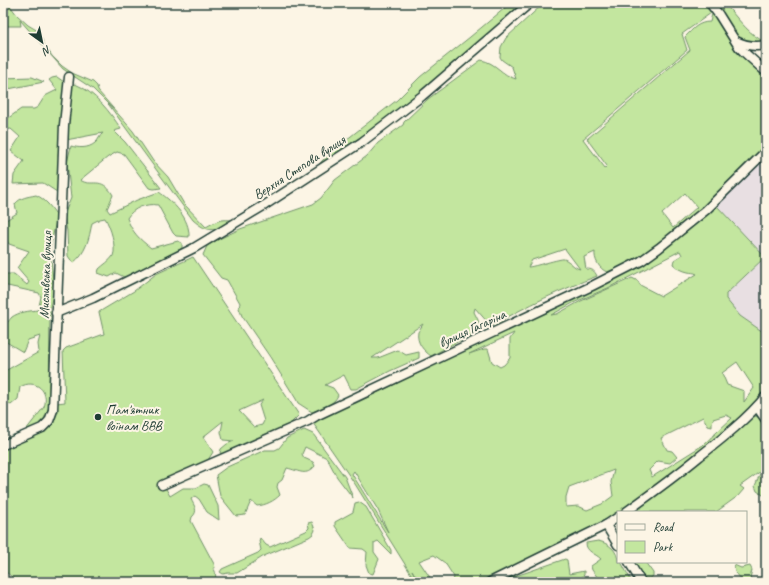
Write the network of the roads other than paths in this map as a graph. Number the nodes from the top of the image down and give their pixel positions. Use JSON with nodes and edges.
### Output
{"nodes":[{"id":1,"x":530,"y":3,"type":"edge"},
{"id":2,"x":710,"y":3,"type":"edge"},
{"id":3,"x":734,"y":39,"type":"junction"},
{"id":4,"x":766,"y":45,"type":"edge"},
{"id":5,"x":766,"y":55,"type":"edge"},
{"id":6,"x":766,"y":67,"type":"edge"},
{"id":7,"x":766,"y":72,"type":"edge"},
{"id":8,"x":69,"y":77,"type":"dead end"},
{"id":9,"x":766,"y":151,"type":"edge"},
{"id":10,"x":56,"y":314,"type":"junction"},
{"id":11,"x":766,"y":396,"type":"edge"},
{"id":12,"x":757,"y":407,"type":"junction"},
{"id":13,"x":766,"y":420,"type":"edge"},
{"id":14,"x":3,"y":445,"type":"edge"},
{"id":15,"x":162,"y":485,"type":"dead end"},
{"id":16,"x":627,"y":511,"type":"edge"},
{"id":17,"x":617,"y":518,"type":"edge"},
{"id":18,"x":606,"y":525,"type":"junction"},
{"id":19,"x":617,"y":543,"type":"edge"},
{"id":20,"x":629,"y":563,"type":"edge"},
{"id":21,"x":490,"y":582,"type":"edge"},
{"id":22,"x":641,"y":582,"type":"edge"}],
"edges":[{"from":1,"to":10,"type":"street","name":"Верхня Степова вулиця"},
{"from":2,"to":3,"type":"street"},
{"from":3,"to":4,"type":"street"},
{"from":3,"to":7,"type":"street"},
{"from":5,"to":6,"type":"street"},
{"from":8,"to":10,"type":"street","name":"Мисливська вулиця"},
{"from":9,"to":15,"type":"street","name":"вулиця Гагаріна"},
{"from":10,"to":14,"type":"street","name":"Мисливська вулиця"},
{"from":11,"to":12,"type":"street"},
{"from":12,"to":13,"type":"street"},
{"from":12,"to":16,"type":"street"},
{"from":17,"to":18,"type":"street"},
{"from":18,"to":19,"type":"street"},
{"from":18,"to":21,"type":"street"},
{"from":20,"to":22,"type":"street"}]}
